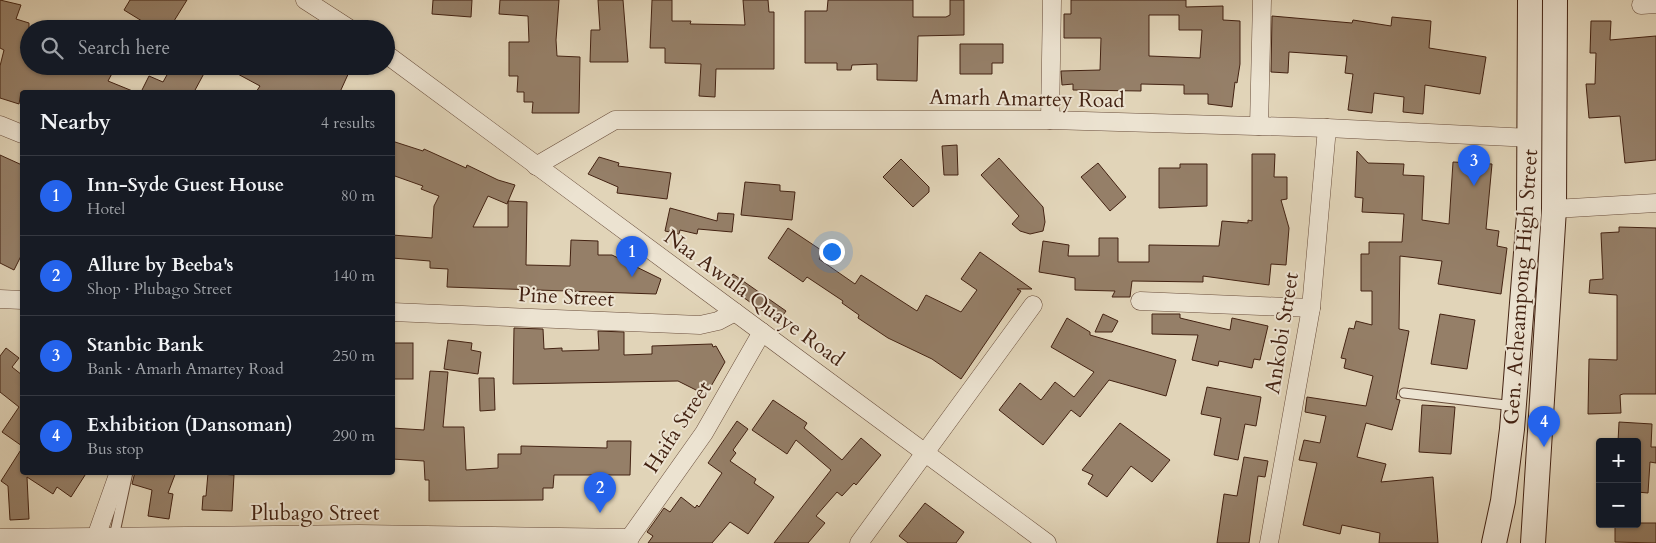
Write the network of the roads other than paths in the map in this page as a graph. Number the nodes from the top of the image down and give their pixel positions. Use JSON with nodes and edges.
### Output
{"nodes":[{"id":1,"x":305,"y":0,"type":"edge"},
{"id":2,"x":1052,"y":0,"type":"edge"},
{"id":3,"x":1262,"y":0,"type":"edge"},
{"id":4,"x":1530,"y":0,"type":"edge"},
{"id":5,"x":1555,"y":0,"type":"edge"},
{"id":6,"x":336,"y":20,"type":"edge"},
{"id":7,"x":395,"y":61,"type":"edge"},
{"id":8,"x":1050,"y":120,"type":"junction"},
{"id":9,"x":0,"y":125,"type":"edge"},
{"id":10,"x":1259,"y":126,"type":"junction"},
{"id":11,"x":1328,"y":128,"type":"junction"},
{"id":12,"x":20,"y":133,"type":"edge"},
{"id":13,"x":1530,"y":138,"type":"junction"},
{"id":14,"x":536,"y":166,"type":"junction"},
{"id":15,"x":1656,"y":203,"type":"edge"},
{"id":16,"x":1554,"y":209,"type":"junction"},
{"id":17,"x":0,"y":298,"type":"edge"},
{"id":18,"x":20,"y":300,"type":"edge"},
{"id":19,"x":1140,"y":301,"type":"dead end"},
{"id":20,"x":1034,"y":305,"type":"dead end"},
{"id":21,"x":1312,"y":308,"type":"junction"},
{"id":22,"x":395,"y":312,"type":"edge"},
{"id":23,"x":735,"y":312,"type":"junction"},
{"id":24,"x":762,"y":332,"type":"junction"},
{"id":25,"x":1404,"y":393,"type":"dead end"},
{"id":26,"x":1514,"y":406,"type":"junction"},
{"id":27,"x":925,"y":452,"type":"junction"},
{"id":28,"x":119,"y":475,"type":"edge"},
{"id":29,"x":127,"y":475,"type":"edge"},
{"id":30,"x":105,"y":537,"type":"junction"},
{"id":31,"x":0,"y":538,"type":"edge"},
{"id":32,"x":628,"y":540,"type":"edge"},
{"id":33,"x":1534,"y":540,"type":"edge"},
{"id":34,"x":859,"y":543,"type":"edge"},
{"id":35,"x":1047,"y":543,"type":"edge"},
{"id":36,"x":1269,"y":543,"type":"edge"},
{"id":37,"x":1494,"y":543,"type":"edge"}],
"edges":[{"from":1,"to":6,"type":"street"},
{"from":2,"to":8,"type":"street"},
{"from":3,"to":10,"type":"street"},
{"from":4,"to":13,"type":"main road","name":"Gen. Acheampong High Street"},
{"from":5,"to":16,"type":"main road","name":"Gen. Acheampong High Street"},
{"from":7,"to":14,"type":"street","name":"Naa Awula Quaye Road"},
{"from":8,"to":10,"type":"street","name":"Amarh Amartey Road"},
{"from":8,"to":14,"type":"street","name":"Amarh Amartey Road"},
{"from":9,"to":12,"type":"street"},
{"from":10,"to":11,"type":"street","name":"Amarh Amartey Road"},
{"from":11,"to":13,"type":"street","name":"Amarh Amartey Road"},
{"from":11,"to":21,"type":"street","name":"Ankobi Street"},
{"from":13,"to":26,"type":"main road","name":"Gen. Acheampong High Street"},
{"from":14,"to":23,"type":"street","name":"Naa Awula Quaye Road"},
{"from":15,"to":16,"type":"street"},
{"from":16,"to":33,"type":"main road","name":"Gen. Acheampong High Street"},
{"from":17,"to":18,"type":"street"},
{"from":19,"to":21,"type":"street"},
{"from":20,"to":27,"type":"street"},
{"from":21,"to":36,"type":"street","name":"Ankobi Street"},
{"from":22,"to":23,"type":"street","name":"Pine Street"},
{"from":23,"to":24,"type":"street","name":"Naa Awula Quaye Road"},
{"from":24,"to":27,"type":"street","name":"Naa Awula Quaye Road"},
{"from":24,"to":32,"type":"street","name":"Haifa Street"},
{"from":25,"to":26,"type":"lane"},
{"from":26,"to":37,"type":"main road","name":"Gen. Acheampong High Street"},
{"from":27,"to":34,"type":"street"},
{"from":27,"to":35,"type":"street","name":"Naa Awula Quaye Road"},
{"from":28,"to":30,"type":"street"},
{"from":29,"to":30,"type":"lane"},
{"from":30,"to":31,"type":"street","name":"Plubago Street"},
{"from":30,"to":32,"type":"street","name":"Plubago Street"}]}
